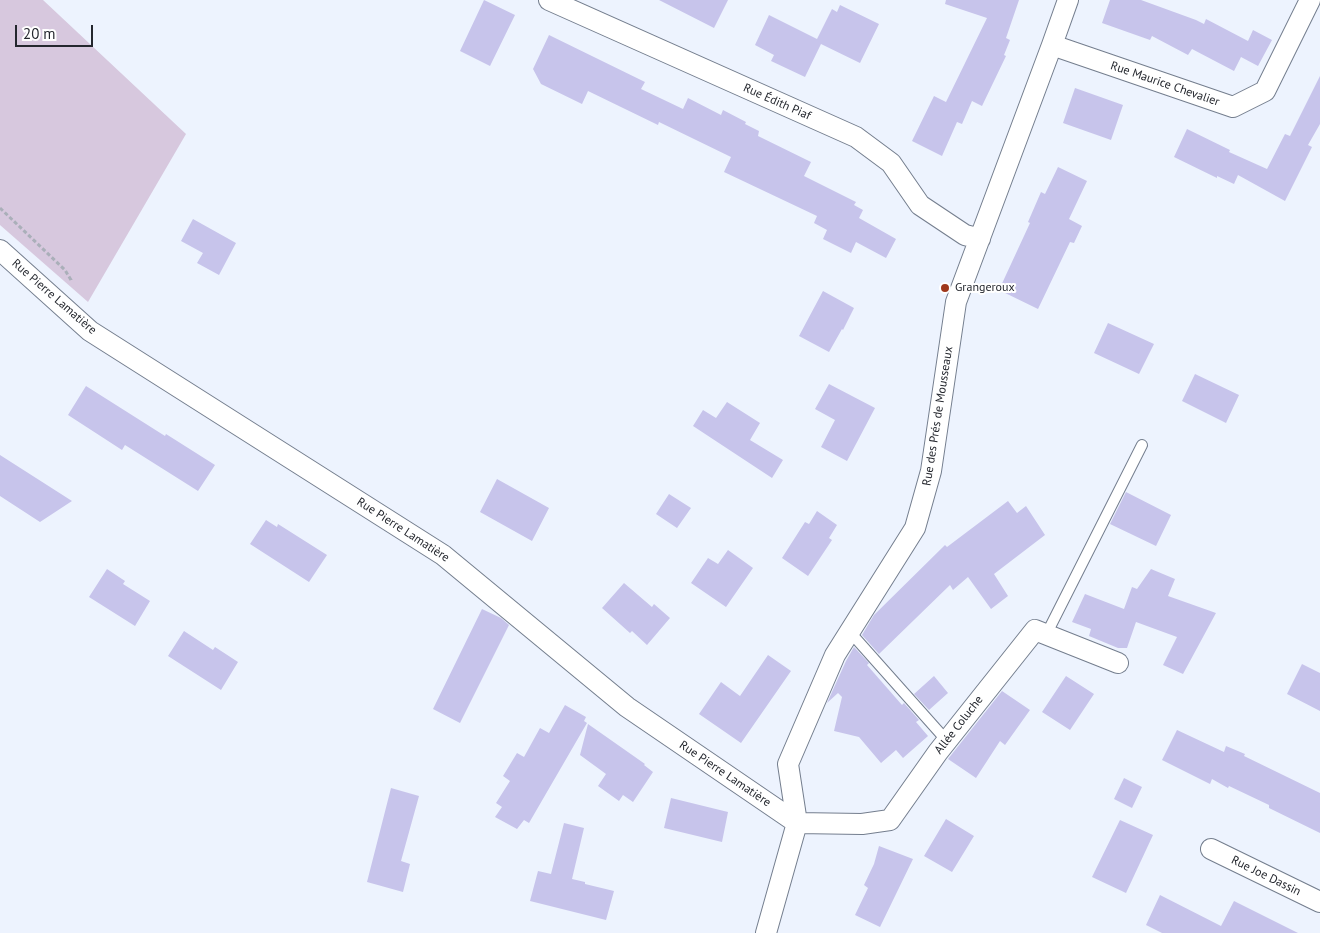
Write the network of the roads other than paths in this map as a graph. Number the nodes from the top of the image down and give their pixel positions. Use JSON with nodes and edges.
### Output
{"nodes":[{"id":1,"x":549,"y":0,"type":"edge"},
{"id":2,"x":1068,"y":0,"type":"edge"},
{"id":3,"x":1310,"y":0,"type":"edge"},
{"id":4,"x":1052,"y":45,"type":"junction"},
{"id":5,"x":980,"y":239,"type":"junction"},
{"id":6,"x":0,"y":250,"type":"edge"},
{"id":7,"x":1142,"y":444,"type":"dead end"},
{"id":8,"x":850,"y":632,"type":"junction"},
{"id":9,"x":1046,"y":635,"type":"junction"},
{"id":10,"x":1118,"y":662,"type":"dead end"},
{"id":11,"x":947,"y":741,"type":"junction"},
{"id":12,"x":797,"y":823,"type":"junction"},
{"id":13,"x":1211,"y":849,"type":"dead end"},
{"id":14,"x":1320,"y":902,"type":"edge"},
{"id":15,"x":766,"y":933,"type":"edge"}],
"edges":[{"from":1,"to":5,"type":"street","name":"Rue Édith Piaf"},
{"from":2,"to":4,"type":"street","name":"Rue des Prés de Mousseaux"},
{"from":3,"to":4,"type":"street","name":"Rue Maurice Chevalier"},
{"from":4,"to":5,"type":"street","name":"Rue des Prés de Mousseaux"},
{"from":5,"to":8,"type":"street","name":"Rue des Prés de Mousseaux"},
{"from":6,"to":12,"type":"street","name":"Rue Pierre Lamatière"},
{"from":7,"to":9,"type":"lane"},
{"from":8,"to":11,"type":"lane"},
{"from":8,"to":12,"type":"street","name":"Rue des Prés de Mousseaux"},
{"from":9,"to":10,"type":"street"},
{"from":9,"to":11,"type":"street","name":"Allée Coluche"},
{"from":11,"to":12,"type":"street","name":"Allée Coluche"},
{"from":12,"to":15,"type":"street","name":"Rue des Prés de Mousseaux"},
{"from":13,"to":14,"type":"street","name":"Rue Joe Dassin"}]}
